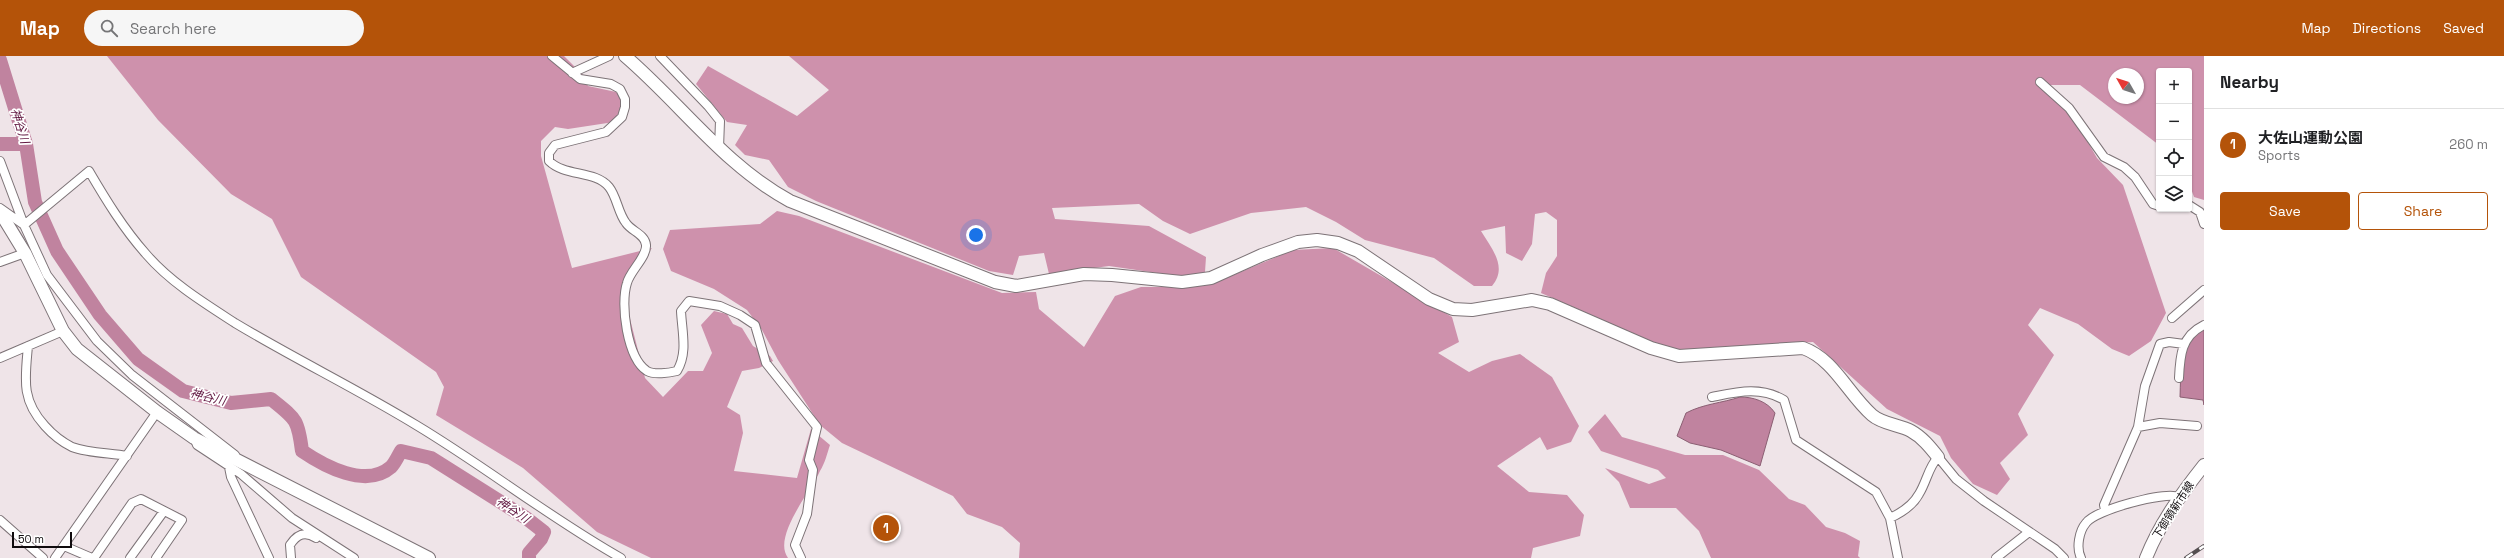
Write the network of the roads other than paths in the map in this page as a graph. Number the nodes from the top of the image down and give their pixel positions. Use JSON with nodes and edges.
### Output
{"nodes":[{"id":1,"x":552,"y":56,"type":"edge"},
{"id":2,"x":609,"y":56,"type":"edge"},
{"id":3,"x":625,"y":56,"type":"edge"},
{"id":4,"x":660,"y":56,"type":"edge"},
{"id":5,"x":572,"y":73,"type":"junction"},
{"id":6,"x":2040,"y":82,"type":"dead end"},
{"id":7,"x":719,"y":148,"type":"junction"},
{"id":8,"x":0,"y":161,"type":"edge"},
{"id":9,"x":2156,"y":205,"type":"edge"},
{"id":10,"x":2192,"y":207,"type":"edge"},
{"id":11,"x":0,"y":208,"type":"edge"},
{"id":12,"x":0,"y":212,"type":"edge"},
{"id":13,"x":2204,"y":224,"type":"edge"},
{"id":14,"x":24,"y":225,"type":"junction"},
{"id":15,"x":25,"y":252,"type":"junction"},
{"id":16,"x":0,"y":262,"type":"edge"},
{"id":17,"x":2204,"y":290,"type":"edge"},
{"id":18,"x":2172,"y":318,"type":"dead end"},
{"id":19,"x":2204,"y":325,"type":"edge"},
{"id":20,"x":63,"y":331,"type":"junction"},
{"id":21,"x":2184,"y":344,"type":"junction"},
{"id":22,"x":28,"y":346,"type":"junction"},
{"id":23,"x":0,"y":358,"type":"edge"},
{"id":24,"x":2179,"y":378,"type":"dead end"},
{"id":25,"x":1712,"y":397,"type":"dead end"},
{"id":26,"x":157,"y":412,"type":"junction"},
{"id":27,"x":2197,"y":426,"type":"dead end"},
{"id":28,"x":2138,"y":427,"type":"junction"},
{"id":29,"x":127,"y":456,"type":"junction"},
{"id":30,"x":1938,"y":456,"type":"junction"},
{"id":31,"x":233,"y":464,"type":"junction"},
{"id":32,"x":2204,"y":465,"type":"edge"},
{"id":33,"x":2179,"y":497,"type":"junction"},
{"id":34,"x":2105,"y":510,"type":"junction"},
{"id":35,"x":164,"y":511,"type":"junction"},
{"id":36,"x":1890,"y":518,"type":"junction"},
{"id":37,"x":0,"y":520,"type":"edge"},
{"id":38,"x":2029,"y":532,"type":"junction"},
{"id":39,"x":323,"y":538,"type":"junction"},
{"id":40,"x":64,"y":546,"type":"junction"},
{"id":41,"x":43,"y":558,"type":"edge"},
{"id":42,"x":55,"y":558,"type":"edge"},
{"id":43,"x":93,"y":558,"type":"edge"},
{"id":44,"x":130,"y":558,"type":"edge"},
{"id":45,"x":156,"y":558,"type":"edge"},
{"id":46,"x":269,"y":558,"type":"edge"},
{"id":47,"x":291,"y":558,"type":"edge"},
{"id":48,"x":354,"y":558,"type":"edge"},
{"id":49,"x":429,"y":558,"type":"edge"},
{"id":50,"x":621,"y":558,"type":"edge"},
{"id":51,"x":802,"y":558,"type":"edge"},
{"id":52,"x":1898,"y":558,"type":"edge"},
{"id":53,"x":1996,"y":558,"type":"edge"},
{"id":54,"x":2064,"y":558,"type":"edge"},
{"id":55,"x":2081,"y":558,"type":"edge"},
{"id":56,"x":2146,"y":558,"type":"edge"}],
"edges":[{"from":1,"to":5,"type":"street"},
{"from":2,"to":5,"type":"street"},
{"from":3,"to":7,"type":"street"},
{"from":4,"to":7,"type":"street"},
{"from":5,"to":51,"type":"street"},
{"from":6,"to":9,"type":"street"},
{"from":7,"to":30,"type":"street"},
{"from":8,"to":14,"type":"street"},
{"from":10,"to":13,"type":"street"},
{"from":11,"to":14,"type":"street"},
{"from":12,"to":15,"type":"street"},
{"from":14,"to":31,"type":"street"},
{"from":14,"to":50,"type":"street"},
{"from":15,"to":16,"type":"street"},
{"from":15,"to":20,"type":"street"},
{"from":17,"to":18,"type":"street"},
{"from":19,"to":21,"type":"street"},
{"from":20,"to":22,"type":"street"},
{"from":20,"to":26,"type":"street"},
{"from":21,"to":24,"type":"street"},
{"from":21,"to":28,"type":"street"},
{"from":22,"to":23,"type":"street"},
{"from":22,"to":29,"type":"street"},
{"from":25,"to":36,"type":"street"},
{"from":26,"to":29,"type":"street"},
{"from":26,"to":31,"type":"street"},
{"from":27,"to":28,"type":"street"},
{"from":28,"to":34,"type":"street"},
{"from":29,"to":40,"type":"street"},
{"from":30,"to":36,"type":"street"},
{"from":30,"to":38,"type":"street"},
{"from":31,"to":39,"type":"street"},
{"from":31,"to":46,"type":"street"},
{"from":31,"to":49,"type":"street"},
{"from":32,"to":33,"type":"street","name":"下御領新市線"},
{"from":33,"to":34,"type":"street"},
{"from":33,"to":56,"type":"street","name":"下御領新市線"},
{"from":34,"to":55,"type":"street"},
{"from":35,"to":43,"type":"street"},
{"from":35,"to":44,"type":"street"},
{"from":35,"to":45,"type":"street"},
{"from":36,"to":52,"type":"street"},
{"from":37,"to":41,"type":"street"},
{"from":38,"to":53,"type":"street"},
{"from":38,"to":54,"type":"street"},
{"from":39,"to":47,"type":"street"},
{"from":39,"to":48,"type":"street"},
{"from":40,"to":42,"type":"street"},
{"from":40,"to":43,"type":"street"}]}
